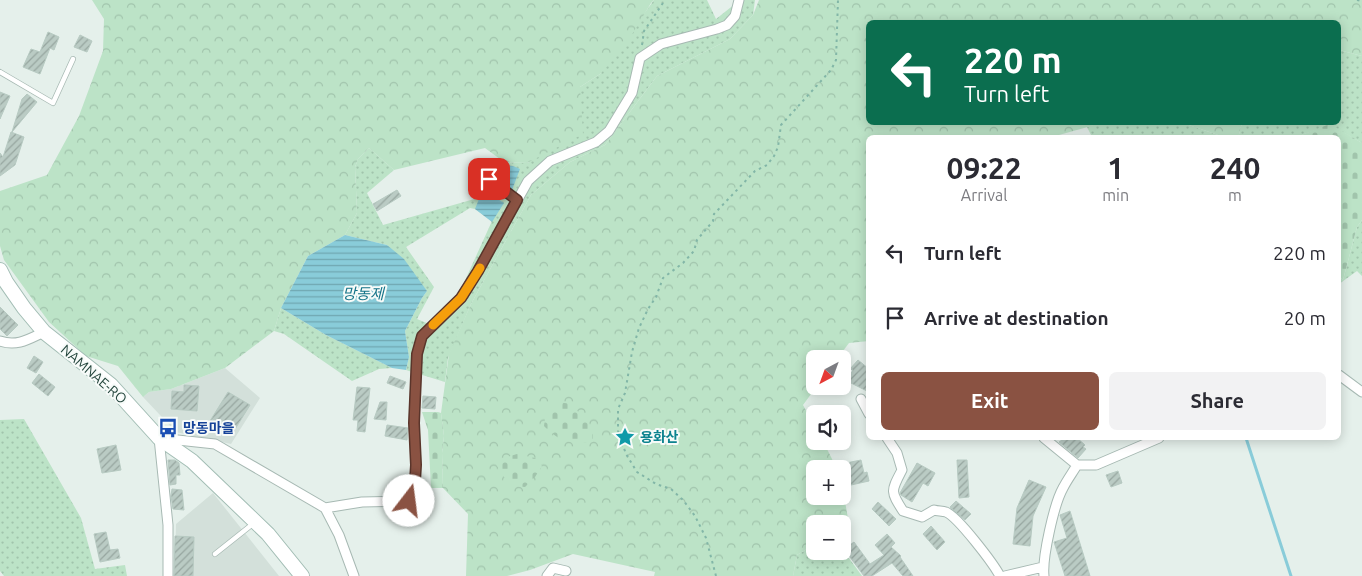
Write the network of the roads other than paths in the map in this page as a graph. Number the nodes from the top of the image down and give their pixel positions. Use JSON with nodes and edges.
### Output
{"nodes":[{"id":1,"x":739,"y":0,"type":"edge"},
{"id":2,"x":73,"y":59,"type":"dead end"},
{"id":3,"x":0,"y":72,"type":"edge"},
{"id":4,"x":489,"y":179,"type":"dead end"},
{"id":5,"x":517,"y":200,"type":"junction"},
{"id":6,"x":0,"y":270,"type":"edge"},
{"id":7,"x":44,"y":332,"type":"junction"},
{"id":8,"x":0,"y":340,"type":"edge"},
{"id":9,"x":1341,"y":376,"type":"edge"},
{"id":10,"x":1362,"y":392,"type":"edge"},
{"id":11,"x":861,"y":399,"type":"dead end"},
{"id":12,"x":866,"y":408,"type":"edge"},
{"id":13,"x":159,"y":438,"type":"junction"},
{"id":14,"x":888,"y":440,"type":"edge"},
{"id":15,"x":1047,"y":440,"type":"edge"},
{"id":16,"x":1152,"y":440,"type":"edge"},
{"id":17,"x":1078,"y":465,"type":"junction"},
{"id":18,"x":325,"y":508,"type":"junction"},
{"id":19,"x":256,"y":522,"type":"junction"},
{"id":20,"x":215,"y":554,"type":"dead end"},
{"id":21,"x":566,"y":571,"type":"dead end"},
{"id":22,"x":1043,"y":572,"type":"edge"},
{"id":23,"x":168,"y":576,"type":"edge"},
{"id":24,"x":302,"y":576,"type":"edge"},
{"id":25,"x":354,"y":576,"type":"edge"},
{"id":26,"x":547,"y":576,"type":"edge"},
{"id":27,"x":1000,"y":576,"type":"edge"},
{"id":28,"x":1005,"y":576,"type":"edge"}],
"edges":[{"from":1,"to":5,"type":"street"},
{"from":2,"to":3,"type":"lane"},
{"from":4,"to":5,"type":"lane"},
{"from":5,"to":18,"type":"street"},
{"from":6,"to":7,"type":"street","name":"NAMNAE-RO"},
{"from":7,"to":8,"type":"street"},
{"from":7,"to":13,"type":"street","name":"NAMNAE-RO"},
{"from":9,"to":10,"type":"street"},
{"from":11,"to":12,"type":"street"},
{"from":13,"to":18,"type":"street"},
{"from":13,"to":19,"type":"street","name":"NAMNAE-RO"},
{"from":13,"to":23,"type":"street"},
{"from":14,"to":27,"type":"street"},
{"from":15,"to":17,"type":"street"},
{"from":16,"to":17,"type":"street"},
{"from":17,"to":22,"type":"street"},
{"from":18,"to":25,"type":"street"},
{"from":19,"to":20,"type":"lane"},
{"from":19,"to":24,"type":"street","name":"NAMNAE-RO"},
{"from":21,"to":26,"type":"street"},
{"from":22,"to":28,"type":"street"}]}
